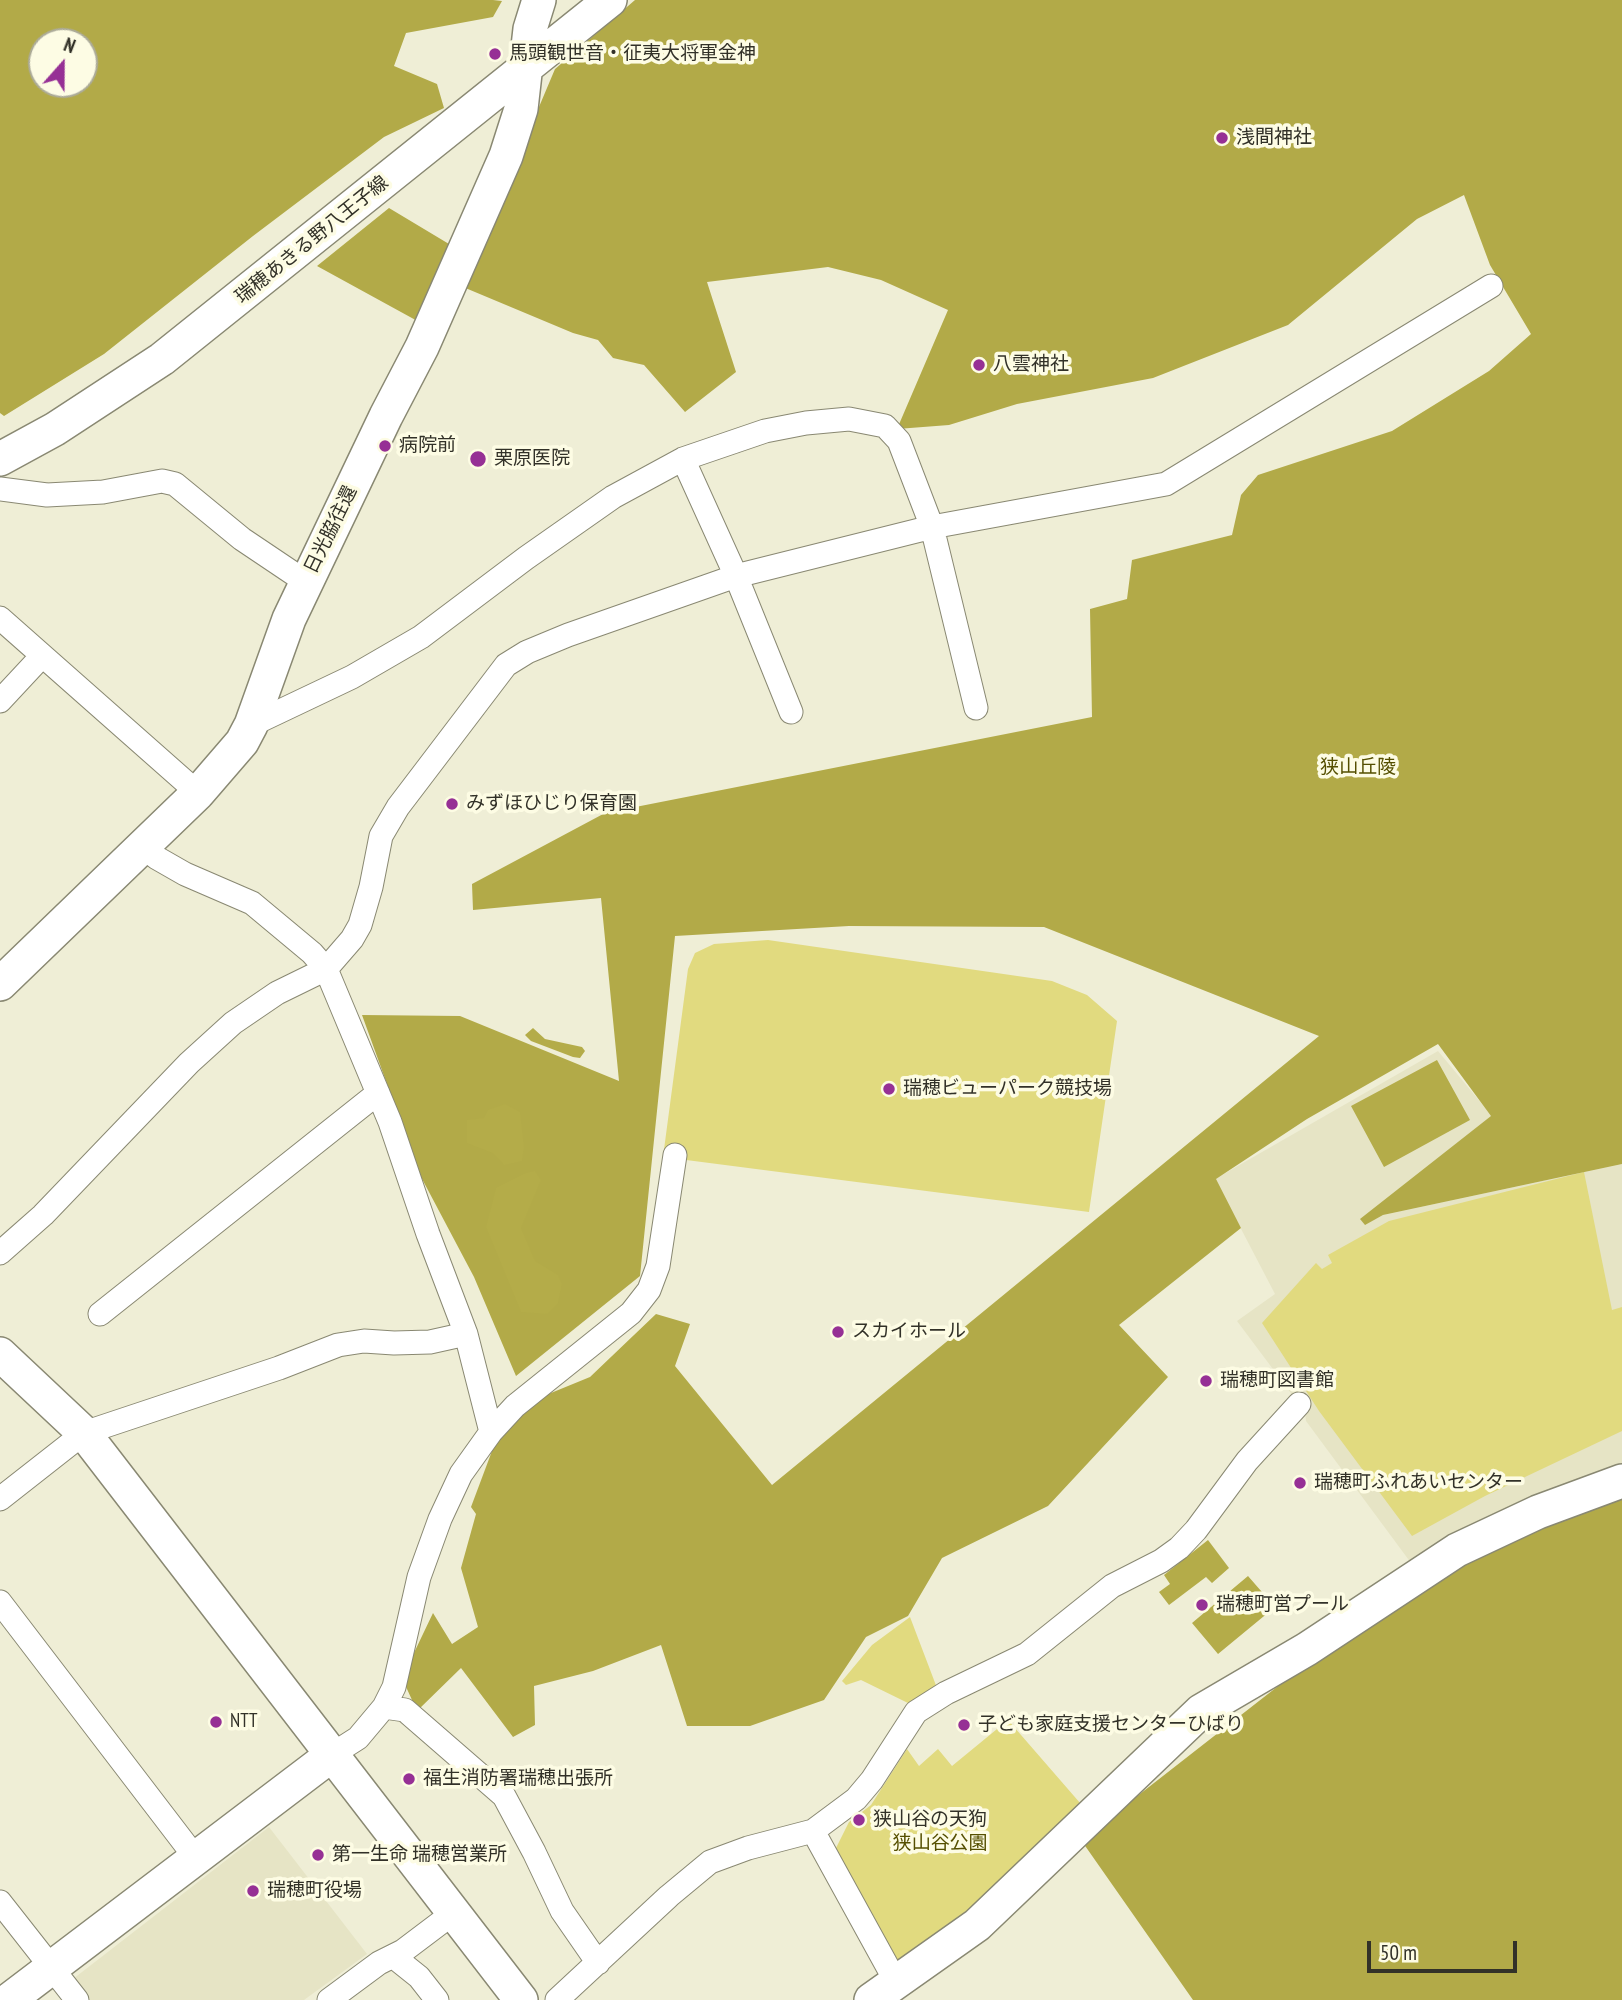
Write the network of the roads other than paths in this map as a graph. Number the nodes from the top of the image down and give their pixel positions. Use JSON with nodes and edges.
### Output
{"nodes":[{"id":1,"x":539,"y":0,"type":"edge"},
{"id":2,"x":611,"y":0,"type":"edge"},
{"id":3,"x":526,"y":67,"type":"junction"},
{"id":4,"x":1491,"y":286,"type":"dead end"},
{"id":5,"x":0,"y":459,"type":"edge"},
{"id":6,"x":683,"y":459,"type":"junction"},
{"id":7,"x":0,"y":489,"type":"edge"},
{"id":8,"x":932,"y":527,"type":"junction"},
{"id":9,"x":736,"y":576,"type":"junction"},
{"id":10,"x":306,"y":582,"type":"junction"},
{"id":11,"x":0,"y":618,"type":"edge"},
{"id":12,"x":41,"y":657,"type":"junction"},
{"id":13,"x":0,"y":701,"type":"edge"},
{"id":14,"x":976,"y":708,"type":"dead end"},
{"id":15,"x":791,"y":712,"type":"dead end"},
{"id":16,"x":251,"y":725,"type":"junction"},
{"id":17,"x":198,"y":793,"type":"junction"},
{"id":18,"x":142,"y":846,"type":"junction"},
{"id":19,"x":326,"y":969,"type":"junction"},
{"id":20,"x":0,"y":984,"type":"edge"},
{"id":21,"x":378,"y":1093,"type":"junction"},
{"id":22,"x":675,"y":1155,"type":"dead end"},
{"id":23,"x":0,"y":1253,"type":"edge"},
{"id":24,"x":100,"y":1314,"type":"dead end"},
{"id":25,"x":466,"y":1334,"type":"junction"},
{"id":26,"x":0,"y":1354,"type":"edge"},
{"id":27,"x":1299,"y":1405,"type":"dead end"},
{"id":28,"x":491,"y":1432,"type":"junction"},
{"id":29,"x":84,"y":1433,"type":"junction"},
{"id":30,"x":1622,"y":1481,"type":"edge"},
{"id":31,"x":0,"y":1499,"type":"edge"},
{"id":32,"x":0,"y":1602,"type":"edge"},
{"id":33,"x":384,"y":1707,"type":"junction"},
{"id":34,"x":333,"y":1754,"type":"junction"},
{"id":35,"x":813,"y":1831,"type":"junction"},
{"id":36,"x":195,"y":1857,"type":"junction"},
{"id":37,"x":0,"y":1902,"type":"edge"},
{"id":38,"x":452,"y":1913,"type":"junction"},
{"id":39,"x":394,"y":1957,"type":"junction"},
{"id":40,"x":598,"y":1963,"type":"junction"},
{"id":41,"x":51,"y":1966,"type":"junction"},
{"id":42,"x":883,"y":1991,"type":"edge"},
{"id":43,"x":9,"y":2000,"type":"edge"},
{"id":44,"x":77,"y":2000,"type":"edge"},
{"id":45,"x":329,"y":2000,"type":"edge"},
{"id":46,"x":437,"y":2000,"type":"edge"},
{"id":47,"x":521,"y":2000,"type":"edge"},
{"id":48,"x":557,"y":2000,"type":"edge"}],
"edges":[{"from":1,"to":3,"type":"street","name":"日光脇往還"},
{"from":2,"to":3,"type":"street","name":"瑞穂あきる野八王子線"},
{"from":3,"to":5,"type":"street","name":"瑞穂あきる野八王子線"},
{"from":3,"to":10,"type":"street","name":"日光脇往還"},
{"from":4,"to":8,"type":"street"},
{"from":6,"to":8,"type":"street"},
{"from":6,"to":9,"type":"street"},
{"from":6,"to":16,"type":"street"},
{"from":7,"to":10,"type":"street"},
{"from":8,"to":9,"type":"street"},
{"from":8,"to":14,"type":"street"},
{"from":9,"to":15,"type":"street"},
{"from":9,"to":19,"type":"street"},
{"from":10,"to":16,"type":"street","name":"日光脇往還"},
{"from":11,"to":12,"type":"street"},
{"from":12,"to":13,"type":"street"},
{"from":12,"to":17,"type":"street"},
{"from":16,"to":17,"type":"street","name":"日光脇往還"},
{"from":17,"to":18,"type":"street","name":"日光脇往還"},
{"from":18,"to":19,"type":"street"},
{"from":18,"to":20,"type":"street","name":"日光脇往還"},
{"from":19,"to":21,"type":"street"},
{"from":19,"to":23,"type":"street"},
{"from":21,"to":24,"type":"street"},
{"from":21,"to":25,"type":"street"},
{"from":22,"to":28,"type":"street"},
{"from":25,"to":28,"type":"street"},
{"from":25,"to":29,"type":"street"},
{"from":26,"to":29,"type":"street"},
{"from":27,"to":35,"type":"street"},
{"from":28,"to":33,"type":"street"},
{"from":29,"to":31,"type":"street"},
{"from":29,"to":34,"type":"street"},
{"from":30,"to":42,"type":"street"},
{"from":32,"to":36,"type":"street"},
{"from":33,"to":34,"type":"street"},
{"from":33,"to":40,"type":"street"},
{"from":34,"to":36,"type":"street"},
{"from":34,"to":38,"type":"street"},
{"from":35,"to":40,"type":"street"},
{"from":35,"to":42,"type":"street"},
{"from":36,"to":41,"type":"street"},
{"from":37,"to":41,"type":"street"},
{"from":38,"to":39,"type":"street"},
{"from":38,"to":47,"type":"street"},
{"from":39,"to":45,"type":"street"},
{"from":39,"to":46,"type":"street"},
{"from":40,"to":48,"type":"street"},
{"from":41,"to":43,"type":"street"},
{"from":41,"to":44,"type":"street"}]}
